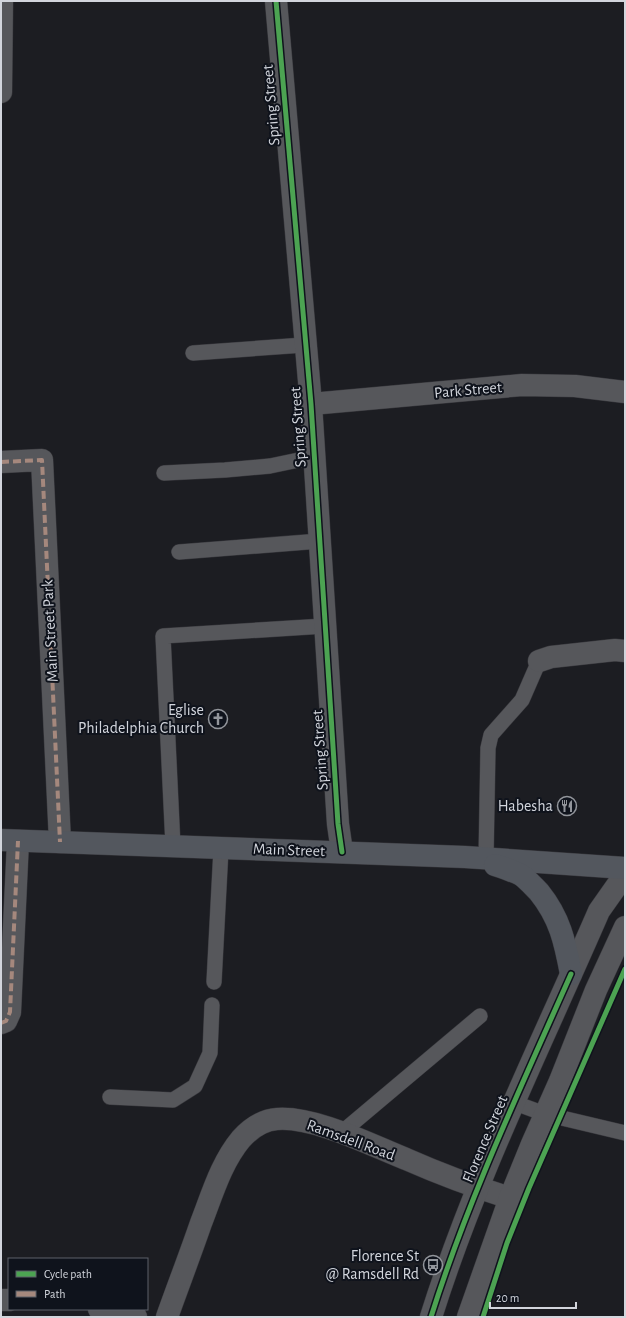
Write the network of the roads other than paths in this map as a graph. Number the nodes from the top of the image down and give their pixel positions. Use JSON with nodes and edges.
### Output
{"nodes":[{"id":1,"x":2,"y":1,"type":"edge"},
{"id":2,"x":276,"y":1,"type":"edge"},
{"id":3,"x":1,"y":92,"type":"edge"},
{"id":4,"x":304,"y":345,"type":"junction"},
{"id":5,"x":193,"y":353,"type":"dead end"},
{"id":6,"x":625,"y":392,"type":"edge"},
{"id":7,"x":311,"y":404,"type":"junction"},
{"id":8,"x":313,"y":458,"type":"junction"},
{"id":9,"x":1,"y":462,"type":"edge"},
{"id":10,"x":164,"y":473,"type":"dead end"},
{"id":11,"x":320,"y":541,"type":"junction"},
{"id":12,"x":179,"y":552,"type":"dead end"},
{"id":13,"x":326,"y":626,"type":"junction"},
{"id":14,"x":625,"y":651,"type":"edge"},
{"id":15,"x":539,"y":661,"type":"joint"},
{"id":16,"x":9,"y":840,"type":"edge"},
{"id":17,"x":60,"y":842,"type":"junction"},
{"id":18,"x":173,"y":846,"type":"junction"},
{"id":19,"x":222,"y":849,"type":"junction"},
{"id":20,"x":342,"y":852,"type":"junction"},
{"id":21,"x":475,"y":858,"type":"junction"},
{"id":22,"x":625,"y":868,"type":"edge"},
{"id":23,"x":625,"y":879,"type":"edge"},
{"id":24,"x":625,"y":927,"type":"edge"},
{"id":25,"x":571,"y":974,"type":"junction"},
{"id":26,"x":214,"y":982,"type":"dead end"},
{"id":27,"x":212,"y":1005,"type":"dead end"},
{"id":28,"x":480,"y":1016,"type":"dead end"},
{"id":29,"x":1,"y":1023,"type":"edge"},
{"id":30,"x":110,"y":1097,"type":"dead end"},
{"id":31,"x":514,"y":1103,"type":"junction"},
{"id":32,"x":545,"y":1114,"type":"junction"},
{"id":33,"x":341,"y":1133,"type":"junction"},
{"id":34,"x":625,"y":1133,"type":"edge"},
{"id":35,"x":478,"y":1187,"type":"junction"},
{"id":36,"x":510,"y":1198,"type":"junction"},
{"id":37,"x":104,"y":1310,"type":"edge"},
{"id":38,"x":136,"y":1317,"type":"edge"},
{"id":39,"x":167,"y":1317,"type":"edge"},
{"id":40,"x":431,"y":1317,"type":"edge"},
{"id":41,"x":468,"y":1317,"type":"edge"}],
"edges":[{"from":1,"to":3,"type":"street"},
{"from":2,"to":4,"type":"street","name":"Spring Street"},
{"from":4,"to":5,"type":"lane"},
{"from":4,"to":7,"type":"street","name":"Spring Street"},
{"from":6,"to":7,"type":"street","name":"Park Street"},
{"from":7,"to":8,"type":"street","name":"Spring Street"},
{"from":8,"to":10,"type":"lane"},
{"from":8,"to":11,"type":"street","name":"Spring Street"},
{"from":9,"to":17,"type":"street","name":"Main Street Park"},
{"from":11,"to":12,"type":"lane"},
{"from":11,"to":13,"type":"street","name":"Spring Street"},
{"from":13,"to":18,"type":"lane"},
{"from":13,"to":20,"type":"street","name":"Spring Street"},
{"from":14,"to":15,"type":"street"},
{"from":15,"to":21,"type":"lane"},
{"from":16,"to":17,"type":"main road","name":"Main Street"},
{"from":16,"to":29,"type":"street"},
{"from":17,"to":18,"type":"main road","name":"Main Street"},
{"from":18,"to":19,"type":"main road","name":"Main Street"},
{"from":19,"to":20,"type":"main road","name":"Main Street"},
{"from":19,"to":26,"type":"lane"},
{"from":20,"to":21,"type":"main road","name":"Main Street"},
{"from":21,"to":22,"type":"main road","name":"Main Street"},
{"from":21,"to":25,"type":"main road"},
{"from":23,"to":25,"type":"street","name":"Florence Street"},
{"from":24,"to":32,"type":"street"},
{"from":25,"to":31,"type":"street","name":"Florence Street"},
{"from":27,"to":30,"type":"lane"},
{"from":28,"to":33,"type":"lane"},
{"from":31,"to":32,"type":"lane"},
{"from":31,"to":35,"type":"street","name":"Florence Street"},
{"from":32,"to":34,"type":"lane"},
{"from":32,"to":36,"type":"street"},
{"from":33,"to":35,"type":"street","name":"Ramsdell Road"},
{"from":33,"to":39,"type":"street","name":"Ramsdell Road"},
{"from":35,"to":36,"type":"street","name":"Ramsdell Road"},
{"from":35,"to":40,"type":"street","name":"Florence Street"},
{"from":36,"to":41,"type":"street"},
{"from":37,"to":38,"type":"street"}]}
